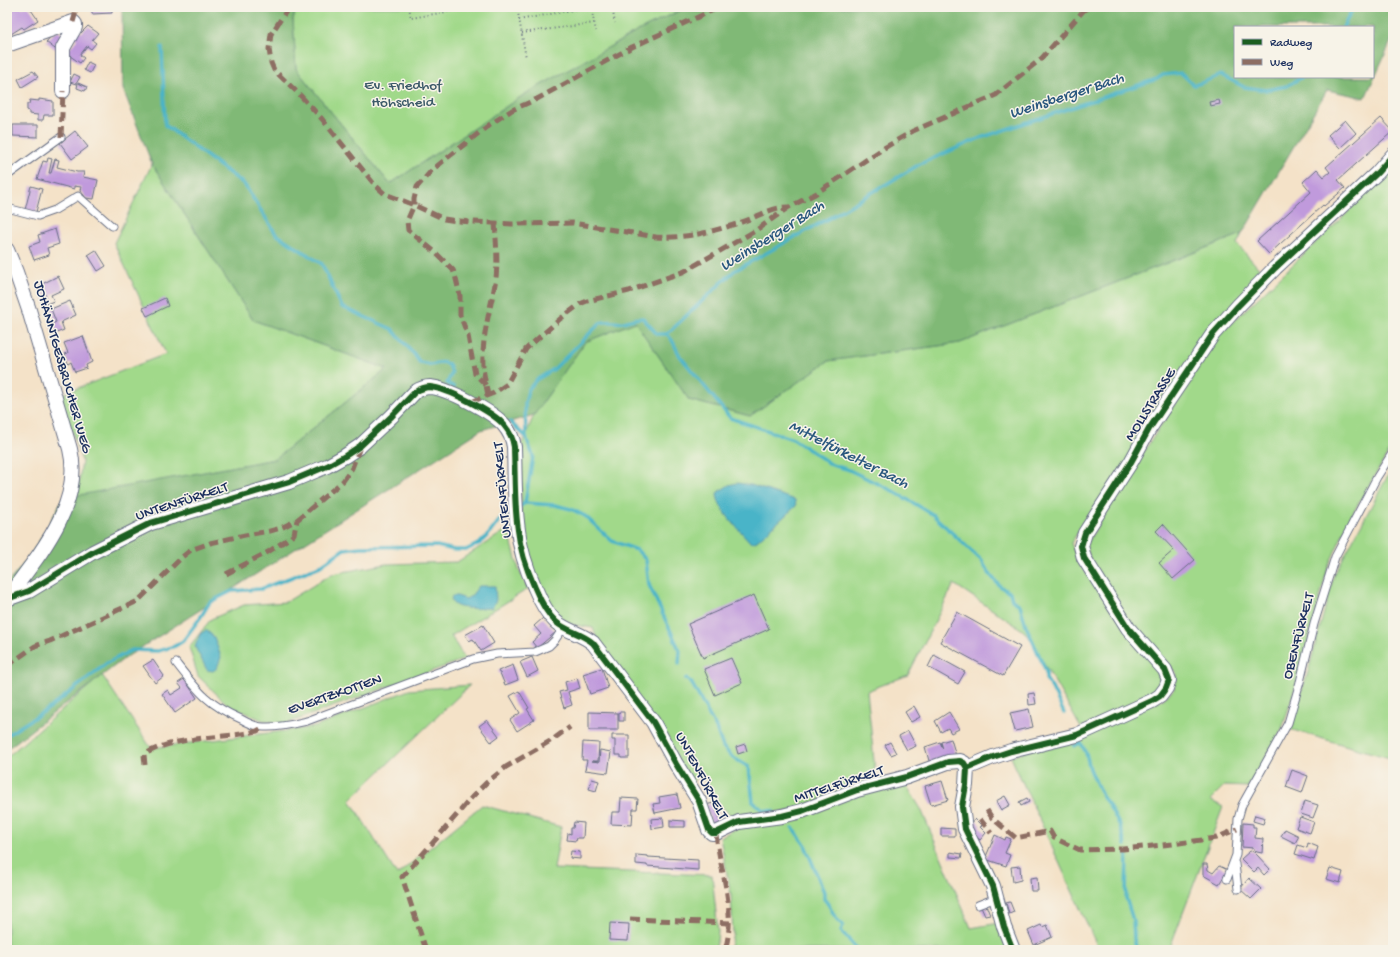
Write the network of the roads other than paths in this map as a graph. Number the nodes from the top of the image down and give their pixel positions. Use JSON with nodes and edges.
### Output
{"nodes":[{"id":1,"x":7,"y":45,"type":"edge"},
{"id":2,"x":63,"y":91,"type":"dead end"},
{"id":3,"x":61,"y":137,"type":"dead end"},
{"id":4,"x":1393,"y":155,"type":"edge"},
{"id":5,"x":7,"y":176,"type":"edge"},
{"id":6,"x":7,"y":208,"type":"edge"},
{"id":7,"x":112,"y":226,"type":"dead end"},
{"id":8,"x":7,"y":250,"type":"edge"},
{"id":9,"x":1393,"y":452,"type":"edge"},
{"id":10,"x":7,"y":599,"type":"edge"},
{"id":11,"x":564,"y":627,"type":"junction"},
{"id":12,"x":176,"y":663,"type":"dead end"},
{"id":13,"x":967,"y":768,"type":"junction"},
{"id":14,"x":716,"y":833,"type":"joint"},
{"id":15,"x":1234,"y":862,"type":"junction"},
{"id":16,"x":1227,"y":879,"type":"dead end"},
{"id":17,"x":1238,"y":889,"type":"dead end"},
{"id":18,"x":996,"y":898,"type":"junction"},
{"id":19,"x":978,"y":905,"type":"dead end"},
{"id":20,"x":1014,"y":950,"type":"edge"}],
"edges":[{"from":1,"to":2,"type":"street"},
{"from":3,"to":5,"type":"lane"},
{"from":4,"to":13,"type":"street","name":"MOLLSTRASSE"},
{"from":6,"to":7,"type":"lane"},
{"from":8,"to":10,"type":"street","name":"JOHÄNNTGESBRUCHER WEG"},
{"from":9,"to":15,"type":"lane","name":"OBENFÜRKELT"},
{"from":10,"to":11,"type":"street","name":"UNTENFÜRKELT"},
{"from":11,"to":12,"type":"lane","name":"EVERTZKOTTEN"},
{"from":11,"to":14,"type":"street","name":"UNTENFÜRKELT"},
{"from":13,"to":14,"type":"street","name":"MITTELFÜRKELT"},
{"from":13,"to":18,"type":"street"},
{"from":15,"to":16,"type":"lane"},
{"from":15,"to":17,"type":"lane"},
{"from":18,"to":19,"type":"lane"},
{"from":18,"to":20,"type":"street"}]}
